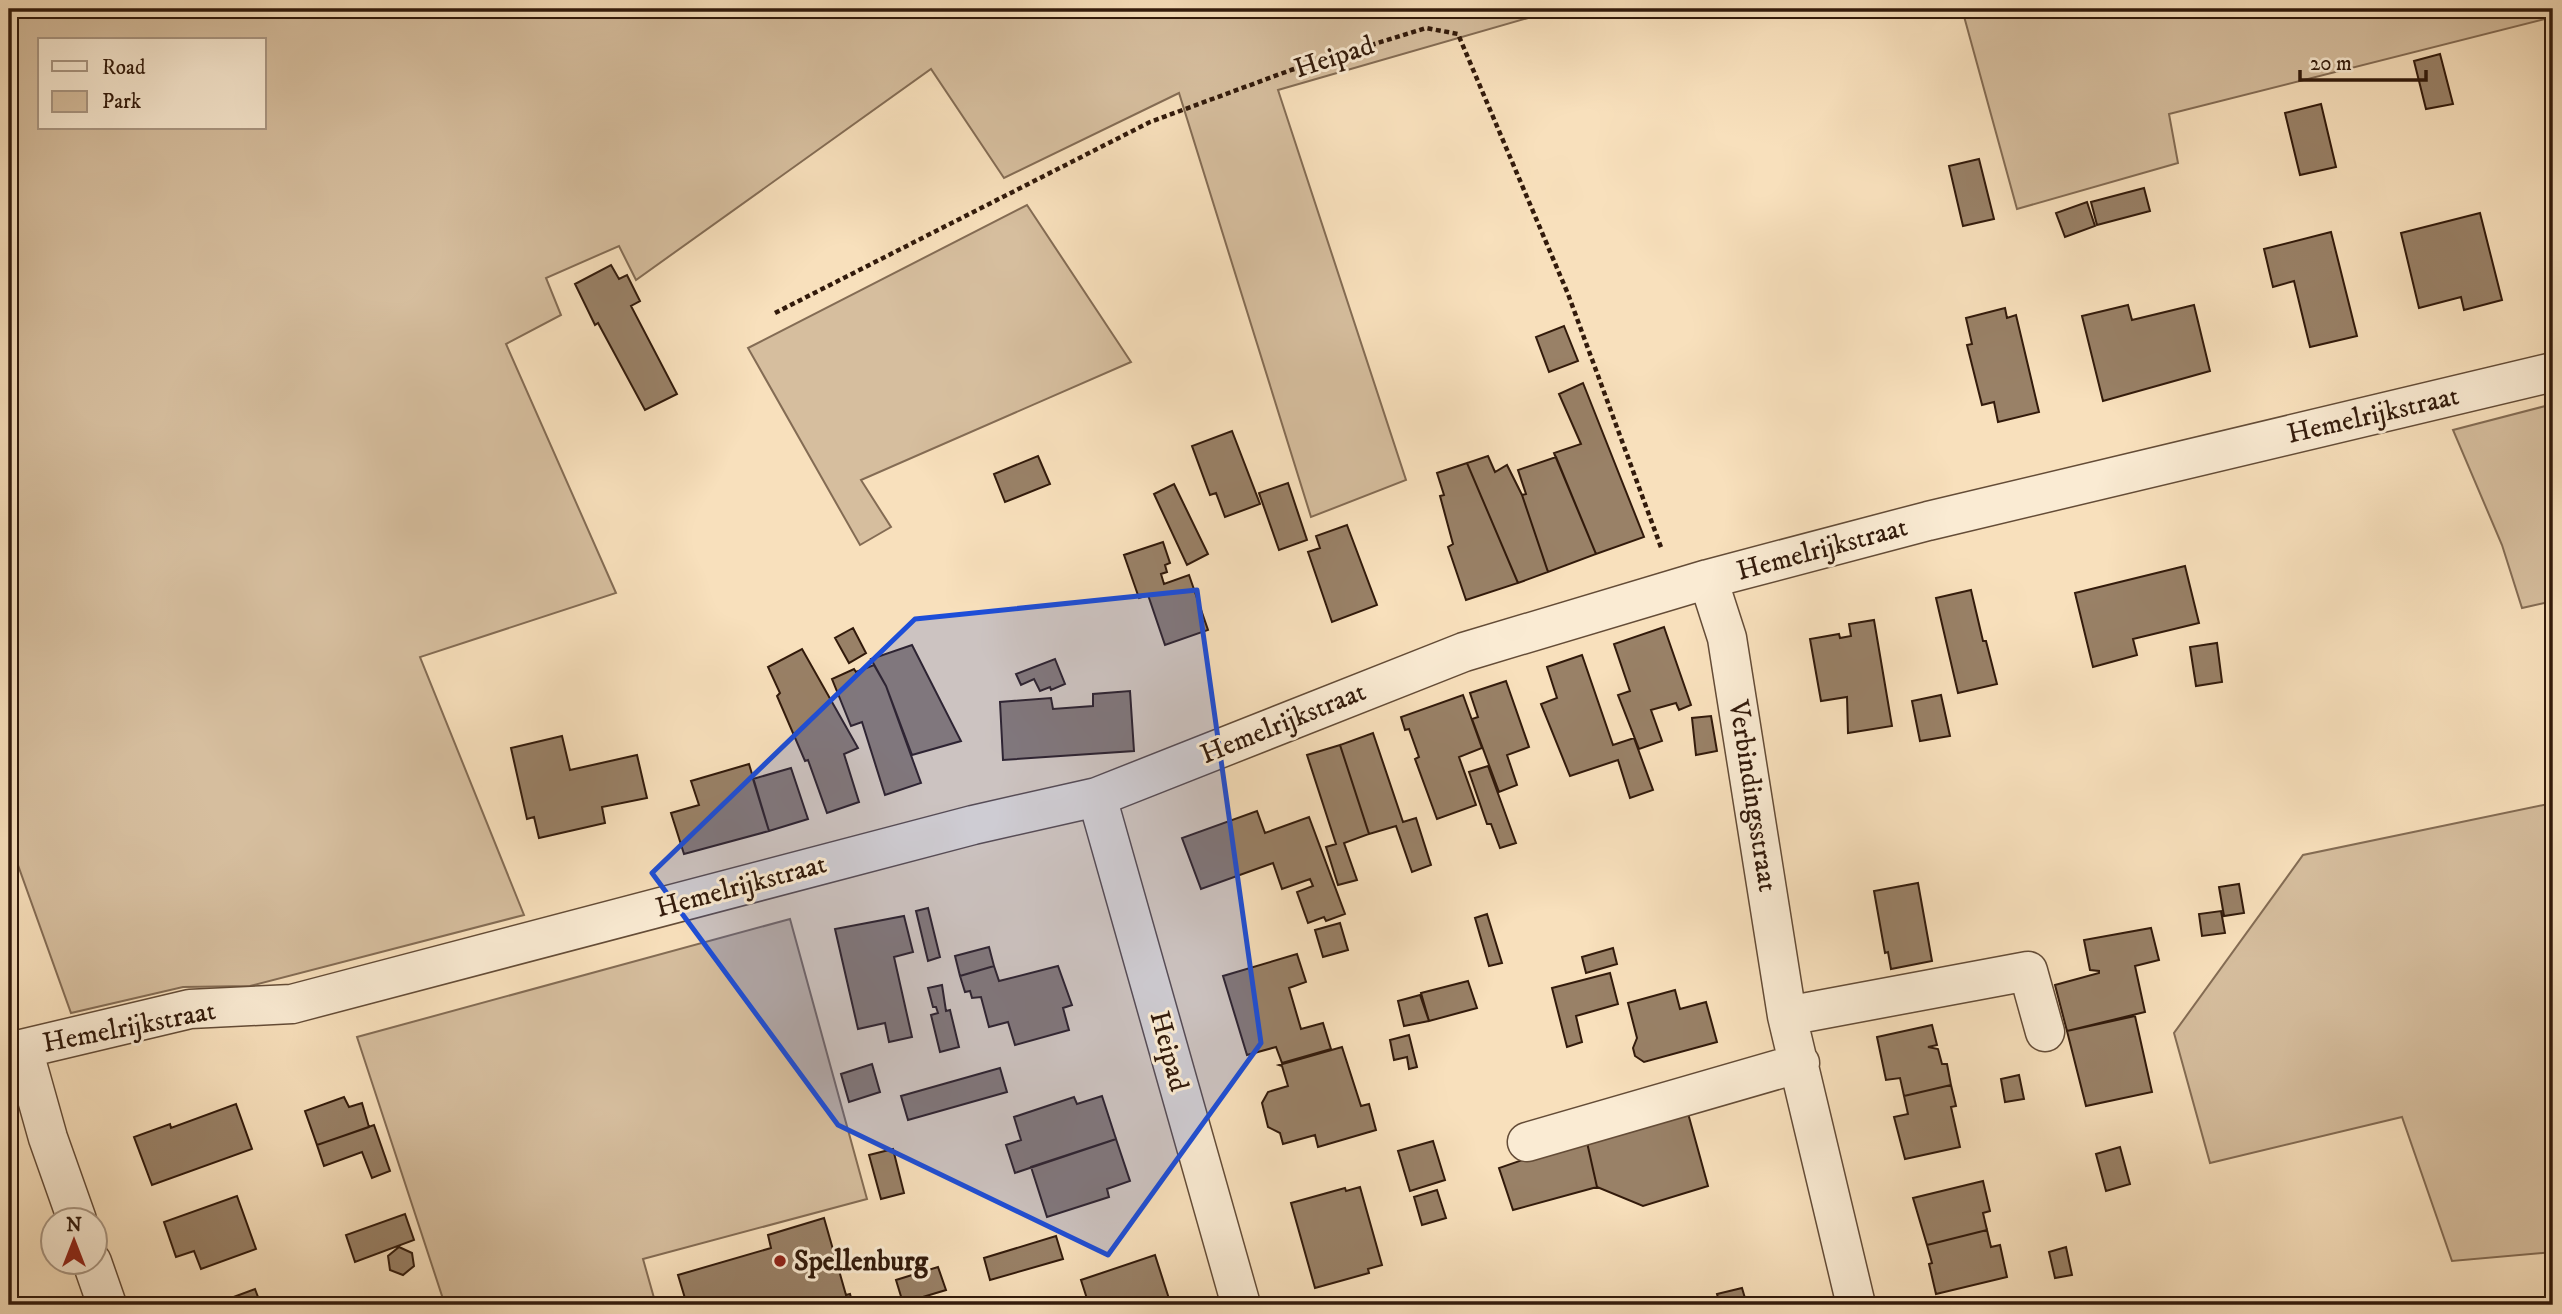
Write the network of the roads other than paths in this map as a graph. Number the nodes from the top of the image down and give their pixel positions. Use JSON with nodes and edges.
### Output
{"nodes":[{"id":1,"x":2553,"y":372,"type":"edge"},
{"id":2,"x":1708,"y":579,"type":"junction"},
{"id":3,"x":1097,"y":797,"type":"junction"},
{"id":4,"x":1787,"y":1016,"type":"junction"},
{"id":5,"x":2045,"y":1032,"type":"dead end"},
{"id":6,"x":16,"y":1051,"type":"edge"},
{"id":7,"x":1800,"y":1063,"type":"junction"},
{"id":8,"x":1527,"y":1142,"type":"dead end"},
{"id":9,"x":72,"y":1206,"type":"edge"},
{"id":10,"x":97,"y":1276,"type":"edge"},
{"id":11,"x":107,"y":1305,"type":"edge"},
{"id":12,"x":1241,"y":1305,"type":"edge"},
{"id":13,"x":1856,"y":1305,"type":"edge"}],
"edges":[{"from":1,"to":2,"type":"street","name":"Hemelrijkstraat"},
{"from":2,"to":3,"type":"street","name":"Hemelrijkstraat"},
{"from":2,"to":4,"type":"street","name":"Verbindingsstraat"},
{"from":3,"to":6,"type":"street","name":"Hemelrijkstraat"},
{"from":3,"to":12,"type":"street","name":"Heipad"},
{"from":4,"to":5,"type":"street"},
{"from":4,"to":7,"type":"street","name":"Verbindingsstraat"},
{"from":6,"to":9,"type":"street"},
{"from":7,"to":8,"type":"street"},
{"from":7,"to":13,"type":"street","name":"Verbindingsstraat"},
{"from":10,"to":11,"type":"street"}]}
